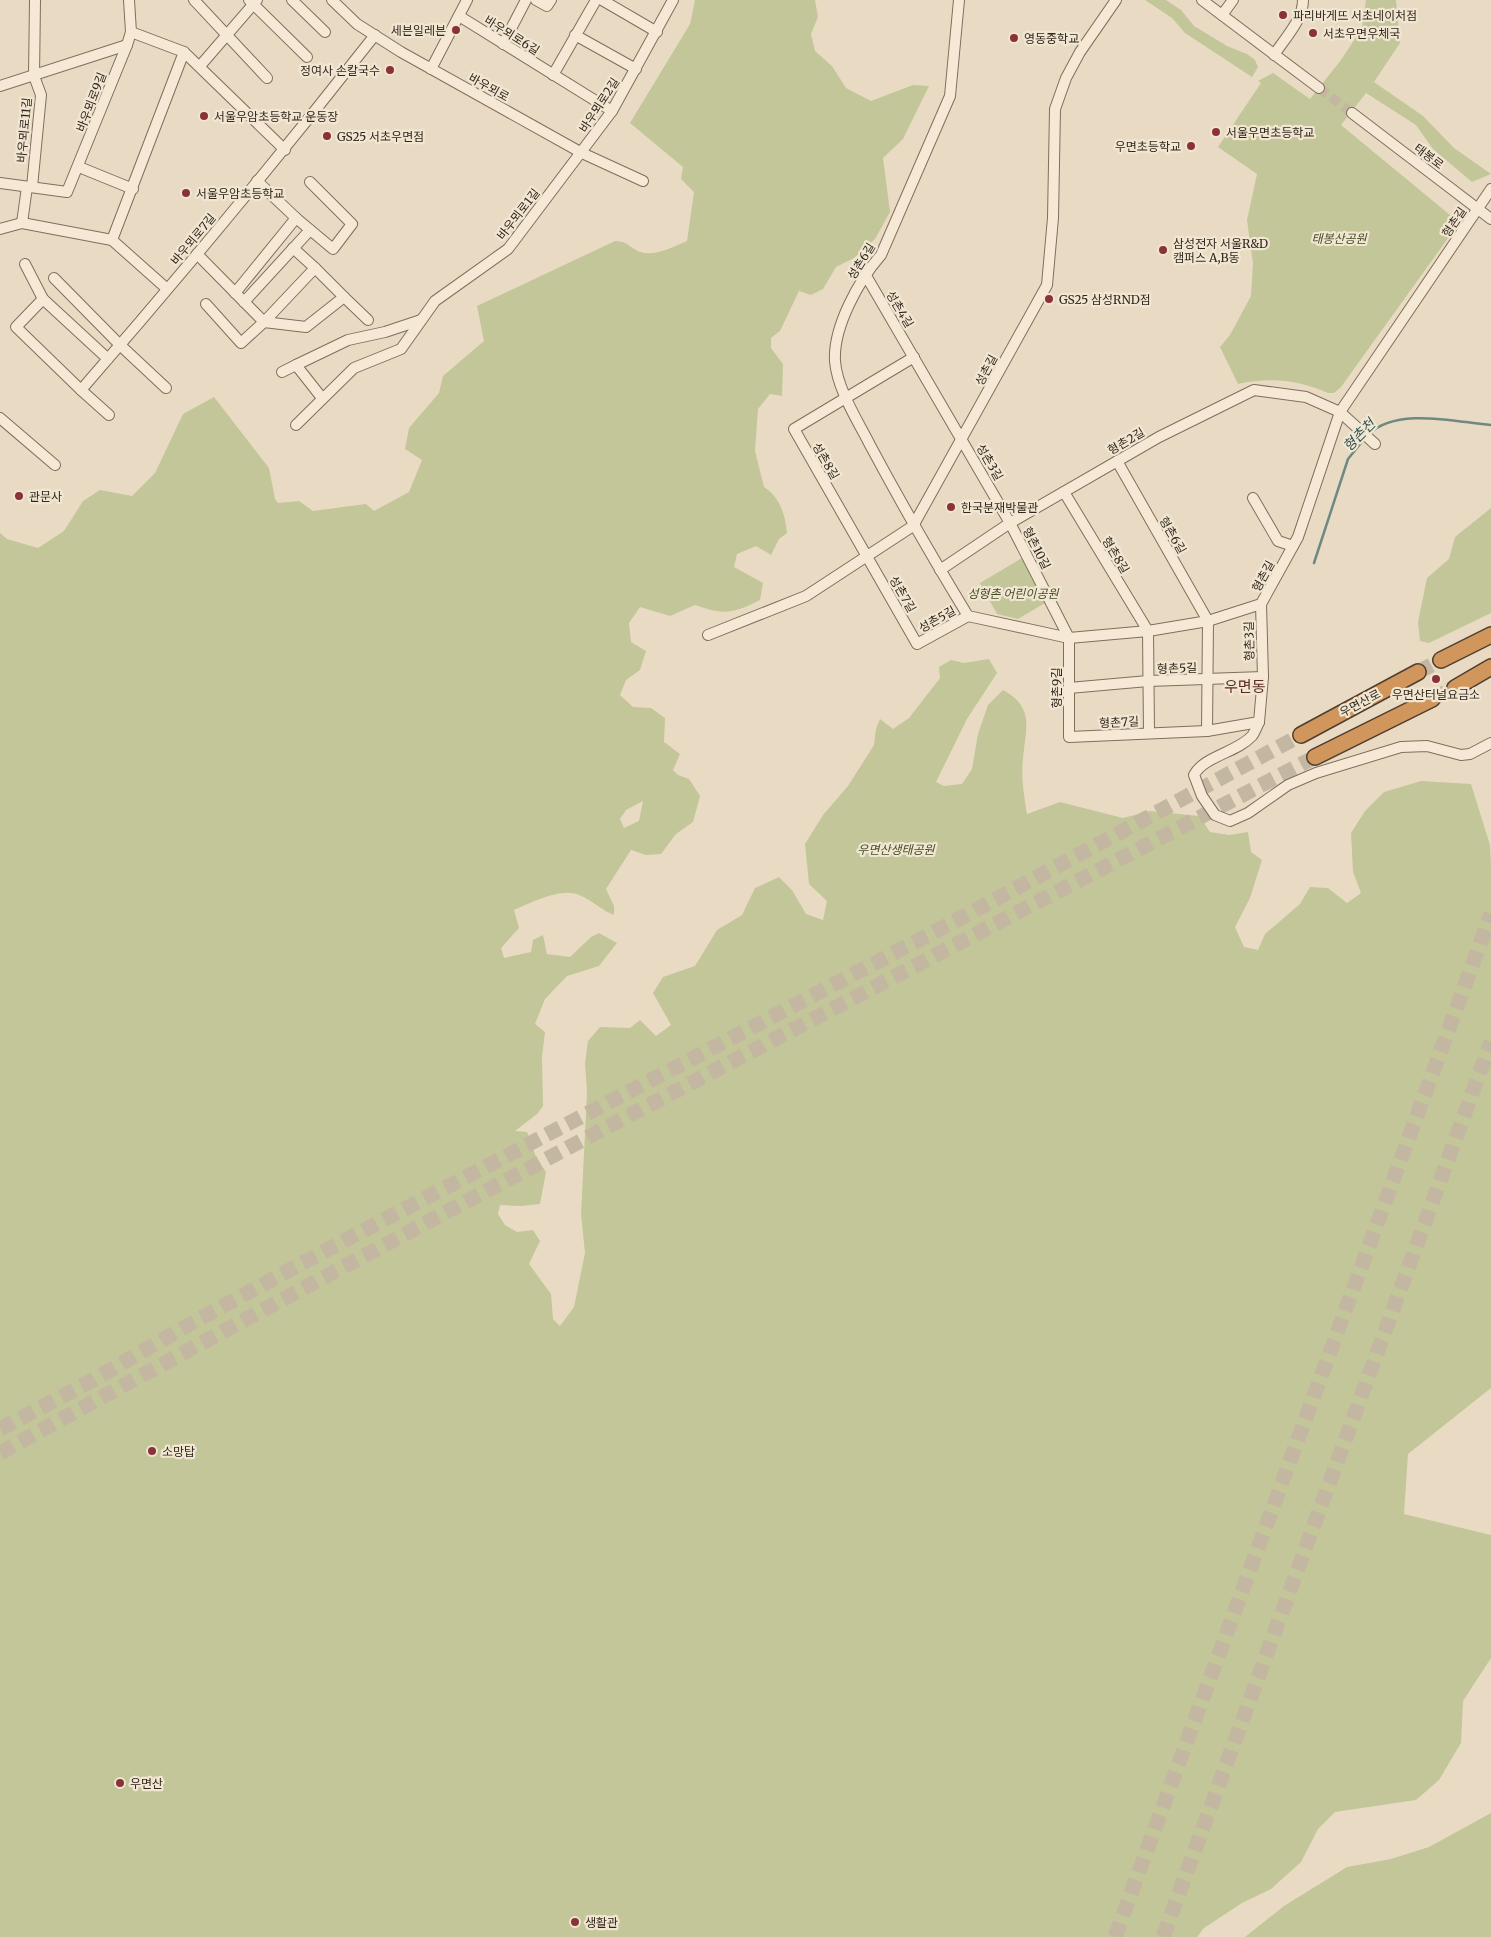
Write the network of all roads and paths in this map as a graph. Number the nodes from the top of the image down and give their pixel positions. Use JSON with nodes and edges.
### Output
{"nodes":[{"id":1,"x":35,"y":0,"type":"edge"},
{"id":2,"x":129,"y":0,"type":"edge"},
{"id":3,"x":194,"y":0,"type":"edge"},
{"id":4,"x":292,"y":0,"type":"edge"},
{"id":5,"x":332,"y":0,"type":"edge"},
{"id":6,"x":467,"y":0,"type":"edge"},
{"id":7,"x":526,"y":0,"type":"edge"},
{"id":8,"x":536,"y":0,"type":"edge"},
{"id":9,"x":551,"y":0,"type":"edge"},
{"id":10,"x":596,"y":0,"type":"edge"},
{"id":11,"x":602,"y":0,"type":"edge"},
{"id":12,"x":673,"y":0,"type":"edge"},
{"id":13,"x":959,"y":0,"type":"edge"},
{"id":14,"x":1116,"y":0,"type":"edge"},
{"id":15,"x":1202,"y":0,"type":"edge"},
{"id":16,"x":1233,"y":0,"type":"edge"},
{"id":17,"x":1303,"y":0,"type":"edge"},
{"id":18,"x":253,"y":1,"type":"edge"},
{"id":19,"x":1222,"y":15,"type":"junction"},
{"id":20,"x":458,"y":16,"type":"junction"},
{"id":21,"x":131,"y":32,"type":"junction"},
{"id":22,"x":325,"y":32,"type":"dead end"},
{"id":23,"x":657,"y":32,"type":"junction"},
{"id":24,"x":226,"y":33,"type":"junction"},
{"id":25,"x":375,"y":35,"type":"junction"},
{"id":26,"x":575,"y":35,"type":"junction"},
{"id":27,"x":503,"y":44,"type":"junction"},
{"id":28,"x":127,"y":45,"type":"junction"},
{"id":29,"x":184,"y":52,"type":"junction"},
{"id":30,"x":1274,"y":55,"type":"junction"},
{"id":31,"x":307,"y":57,"type":"dead end"},
{"id":32,"x":200,"y":66,"type":"junction"},
{"id":33,"x":431,"y":69,"type":"junction"},
{"id":34,"x":636,"y":69,"type":"junction"},
{"id":35,"x":553,"y":75,"type":"junction"},
{"id":36,"x":34,"y":76,"type":"junction"},
{"id":37,"x":267,"y":78,"type":"dead end"},
{"id":38,"x":0,"y":86,"type":"edge"},
{"id":39,"x":1319,"y":88,"type":"tunnel mouth"},
{"id":40,"x":612,"y":111,"type":"junction"},
{"id":41,"x":1352,"y":113,"type":"tunnel mouth"},
{"id":42,"x":285,"y":150,"type":"junction"},
{"id":43,"x":582,"y":153,"type":"junction"},
{"id":44,"x":79,"y":167,"type":"junction"},
{"id":45,"x":257,"y":181,"type":"junction"},
{"id":46,"x":644,"y":181,"type":"dead end"},
{"id":47,"x":310,"y":182,"type":"dead end"},
{"id":48,"x":0,"y":183,"type":"edge"},
{"id":49,"x":30,"y":187,"type":"junction"},
{"id":50,"x":133,"y":189,"type":"junction"},
{"id":51,"x":1491,"y":189,"type":"edge"},
{"id":52,"x":1478,"y":208,"type":"junction"},
{"id":53,"x":296,"y":218,"type":"junction"},
{"id":54,"x":1491,"y":219,"type":"edge"},
{"id":55,"x":22,"y":223,"type":"junction"},
{"id":56,"x":0,"y":228,"type":"edge"},
{"id":57,"x":310,"y":230,"type":"junction"},
{"id":58,"x":112,"y":240,"type":"junction"},
{"id":59,"x":293,"y":248,"type":"junction"},
{"id":60,"x":197,"y":254,"type":"junction"},
{"id":61,"x":25,"y":264,"type":"dead end"},
{"id":62,"x":315,"y":268,"type":"junction"},
{"id":63,"x":865,"y":274,"type":"junction"},
{"id":64,"x":54,"y":278,"type":"dead end"},
{"id":65,"x":166,"y":288,"type":"junction"},
{"id":66,"x":235,"y":293,"type":"junction"},
{"id":67,"x":344,"y":297,"type":"junction"},
{"id":68,"x":43,"y":298,"type":"junction"},
{"id":69,"x":244,"y":302,"type":"junction"},
{"id":70,"x":206,"y":304,"type":"dead end"},
{"id":71,"x":368,"y":320,"type":"dead end"},
{"id":72,"x":421,"y":320,"type":"junction"},
{"id":73,"x":264,"y":322,"type":"junction"},
{"id":74,"x":120,"y":346,"type":"junction"},
{"id":75,"x":914,"y":357,"type":"junction"},
{"id":76,"x":108,"y":359,"type":"junction"},
{"id":77,"x":296,"y":365,"type":"junction"},
{"id":78,"x":282,"y":372,"type":"dead end"},
{"id":79,"x":166,"y":388,"type":"dead end"},
{"id":80,"x":81,"y":390,"type":"junction"},
{"id":81,"x":845,"y":397,"type":"junction"},
{"id":82,"x":322,"y":398,"type":"junction"},
{"id":83,"x":1340,"y":412,"type":"junction"},
{"id":84,"x":108,"y":415,"type":"dead end"},
{"id":85,"x":0,"y":418,"type":"edge"},
{"id":86,"x":296,"y":425,"type":"dead end"},
{"id":87,"x":963,"y":440,"type":"junction"},
{"id":88,"x":1375,"y":444,"type":"dead end"},
{"id":89,"x":1117,"y":461,"type":"junction"},
{"id":90,"x":55,"y":465,"type":"dead end"},
{"id":91,"x":1064,"y":492,"type":"junction"},
{"id":92,"x":1253,"y":498,"type":"dead end"},
{"id":93,"x":1010,"y":523,"type":"junction"},
{"id":94,"x":913,"y":526,"type":"junction"},
{"id":95,"x":1293,"y":546,"type":"junction"},
{"id":96,"x":867,"y":557,"type":"junction"},
{"id":97,"x":940,"y":570,"type":"junction"},
{"id":98,"x":1261,"y":604,"type":"junction"},
{"id":99,"x":968,"y":616,"type":"junction"},
{"id":100,"x":1208,"y":621,"type":"junction"},
{"id":101,"x":1148,"y":631,"type":"junction"},
{"id":102,"x":708,"y":635,"type":"dead end"},
{"id":103,"x":1491,"y":636,"type":"edge"},
{"id":104,"x":1069,"y":638,"type":"junction"},
{"id":105,"x":917,"y":644,"type":"joint"},
{"id":106,"x":1440,"y":660,"type":"tunnel mouth"},
{"id":107,"x":1491,"y":667,"type":"edge"},
{"id":108,"x":1418,"y":672,"type":"tunnel mouth"},
{"id":109,"x":1263,"y":677,"type":"junction"},
{"id":110,"x":1208,"y":679,"type":"junction"},
{"id":111,"x":1148,"y":681,"type":"junction"},
{"id":112,"x":1069,"y":688,"type":"junction"},
{"id":113,"x":1455,"y":688,"type":"tunnel mouth"},
{"id":114,"x":1432,"y":699,"type":"tunnel mouth"},
{"id":115,"x":1259,"y":722,"type":"junction"},
{"id":116,"x":1207,"y":731,"type":"junction"},
{"id":117,"x":1149,"y":733,"type":"junction"},
{"id":118,"x":1301,"y":735,"type":"tunnel mouth"},
{"id":119,"x":1069,"y":737,"type":"joint"},
{"id":120,"x":1491,"y":742,"type":"edge"},
{"id":121,"x":1315,"y":757,"type":"tunnel mouth"}],
"edges":[{"from":1,"to":36,"type":"street","name":"바우뫼로11길"},
{"from":2,"to":21,"type":"street","name":"바우뫼로9길"},
{"from":3,"to":24,"type":"street"},
{"from":4,"to":22,"type":"street"},
{"from":5,"to":25,"type":"street","name":"바우뫼로"},
{"from":6,"to":20,"type":"street"},
{"from":7,"to":27,"type":"street"},
{"from":8,"to":9,"type":"street"},
{"from":10,"to":26,"type":"street"},
{"from":11,"to":23,"type":"street"},
{"from":12,"to":23,"type":"street","name":"바우뫼로2길"},
{"from":13,"to":63,"type":"street","name":"성촌6길"},
{"from":14,"to":87,"type":"street","name":"성촌길"},
{"from":15,"to":19,"type":"street"},
{"from":16,"to":19,"type":"street"},
{"from":17,"to":30,"type":"street"},
{"from":18,"to":24,"type":"street"},
{"from":18,"to":31,"type":"street"},
{"from":19,"to":30,"type":"street"},
{"from":20,"to":27,"type":"street","name":"바우뫼로6길"},
{"from":20,"to":33,"type":"street"},
{"from":21,"to":28,"type":"street","name":"바우뫼로9길"},
{"from":21,"to":29,"type":"street"},
{"from":23,"to":34,"type":"street","name":"바우뫼로2길"},
{"from":24,"to":32,"type":"street"},
{"from":24,"to":37,"type":"street"},
{"from":25,"to":33,"type":"street","name":"바우뫼로"},
{"from":25,"to":42,"type":"street","name":"바우뫼로7길"},
{"from":26,"to":34,"type":"street","name":"바우뫼로2길"},
{"from":26,"to":35,"type":"street"},
{"from":27,"to":35,"type":"street","name":"바우뫼로6길"},
{"from":28,"to":36,"type":"street","name":"바우뫼로9길"},
{"from":28,"to":44,"type":"street","name":"바우뫼로9길"},
{"from":29,"to":32,"type":"street"},
{"from":29,"to":50,"type":"street"},
{"from":30,"to":39,"type":"street"},
{"from":32,"to":42,"type":"street"},
{"from":33,"to":43,"type":"street","name":"바우뫼로"},
{"from":34,"to":40,"type":"street","name":"바우뫼로2길"},
{"from":35,"to":40,"type":"street","name":"바우뫼로6길"},
{"from":36,"to":38,"type":"street","name":"바우뫼로11길"},
{"from":36,"to":49,"type":"street","name":"바우뫼로11길"},
{"from":40,"to":43,"type":"street","name":"바우뫼로2길"},
{"from":41,"to":52,"type":"street","name":"태봉로"},
{"from":42,"to":45,"type":"street","name":"바우뫼로7길"},
{"from":43,"to":46,"type":"street","name":"바우뫼로"},
{"from":43,"to":72,"type":"street","name":"바우뫼로1길"},
{"from":44,"to":49,"type":"street","name":"바우뫼로9길"},
{"from":44,"to":50,"type":"street"},
{"from":45,"to":53,"type":"street"},
{"from":45,"to":60,"type":"street","name":"바우뫼로7길"},
{"from":47,"to":57,"type":"street"},
{"from":48,"to":49,"type":"street"},
{"from":49,"to":55,"type":"street","name":"바우뫼로11길"},
{"from":50,"to":58,"type":"street"},
{"from":51,"to":52,"type":"street","name":"형촌길"},
{"from":52,"to":54,"type":"street","name":"태봉로"},
{"from":52,"to":83,"type":"street","name":"형촌길"},
{"from":53,"to":57,"type":"street"},
{"from":53,"to":66,"type":"street"},
{"from":55,"to":56,"type":"street"},
{"from":55,"to":58,"type":"street"},
{"from":57,"to":59,"type":"street"},
{"from":58,"to":65,"type":"street"},
{"from":59,"to":62,"type":"street"},
{"from":59,"to":69,"type":"street"},
{"from":60,"to":65,"type":"street","name":"바우뫼로7길"},
{"from":60,"to":66,"type":"street"},
{"from":61,"to":68,"type":"street"},
{"from":62,"to":67,"type":"street"},
{"from":62,"to":73,"type":"street"},
{"from":63,"to":75,"type":"street","name":"성촌4길"},
{"from":63,"to":81,"type":"street","name":"성촌6길"},
{"from":64,"to":74,"type":"street"},
{"from":65,"to":74,"type":"street","name":"바우뫼로7길"},
{"from":66,"to":69,"type":"street"},
{"from":67,"to":71,"type":"street"},
{"from":67,"to":73,"type":"street"},
{"from":68,"to":76,"type":"street"},
{"from":68,"to":80,"type":"street"},
{"from":69,"to":73,"type":"street"},
{"from":70,"to":73,"type":"street"},
{"from":72,"to":77,"type":"street"},
{"from":72,"to":82,"type":"street","name":"바우뫼로1길"},
{"from":74,"to":76,"type":"street","name":"바우뫼로7길"},
{"from":74,"to":79,"type":"street"},
{"from":75,"to":81,"type":"street"},
{"from":75,"to":87,"type":"street","name":"성촌4길"},
{"from":76,"to":80,"type":"street","name":"바우뫼로7길"},
{"from":77,"to":78,"type":"street"},
{"from":77,"to":82,"type":"street"},
{"from":80,"to":84,"type":"street"},
{"from":81,"to":94,"type":"street","name":"성촌6길"},
{"from":81,"to":96,"type":"street","name":"성촌8길"},
{"from":82,"to":86,"type":"street","name":"바우뫼로1길"},
{"from":83,"to":88,"type":"street","name":"형촌2길"},
{"from":83,"to":89,"type":"street","name":"형촌2길"},
{"from":83,"to":95,"type":"street","name":"형촌길"},
{"from":85,"to":90,"type":"street"},
{"from":87,"to":93,"type":"street","name":"성촌3길"},
{"from":87,"to":94,"type":"street","name":"성촌길"},
{"from":89,"to":91,"type":"street","name":"형촌2길"},
{"from":89,"to":100,"type":"street","name":"형촌6길"},
{"from":91,"to":93,"type":"street","name":"형촌2길"},
{"from":91,"to":101,"type":"street","name":"형촌8길"},
{"from":92,"to":95,"type":"street"},
{"from":93,"to":97,"type":"street","name":"형촌2길"},
{"from":93,"to":104,"type":"street","name":"형촌10길"},
{"from":94,"to":96,"type":"street","name":"성촌길"},
{"from":94,"to":97,"type":"street"},
{"from":95,"to":98,"type":"street","name":"형촌길"},
{"from":96,"to":102,"type":"street","name":"성촌길"},
{"from":96,"to":105,"type":"street","name":"성촌7길"},
{"from":97,"to":99,"type":"street"},
{"from":98,"to":100,"type":"street","name":"형촌길"},
{"from":98,"to":109,"type":"street","name":"형촌3길"},
{"from":99,"to":104,"type":"street","name":"형촌길"},
{"from":99,"to":105,"type":"street","name":"성촌5길"},
{"from":100,"to":101,"type":"street","name":"형촌길"},
{"from":100,"to":110,"type":"street","name":"형촌5길"},
{"from":101,"to":104,"type":"street","name":"형촌길"},
{"from":101,"to":111,"type":"street","name":"형촌7길"},
{"from":103,"to":106,"type":"highway"},
{"from":104,"to":112,"type":"street","name":"형촌9길"},
{"from":107,"to":113,"type":"highway"},
{"from":108,"to":118,"type":"highway","name":"우면산로"},
{"from":109,"to":110,"type":"street","name":"형촌3길"},
{"from":109,"to":115,"type":"street","name":"형촌3길"},
{"from":110,"to":111,"type":"street","name":"형촌5길"},
{"from":110,"to":116,"type":"street","name":"형촌5길"},
{"from":111,"to":112,"type":"street"},
{"from":111,"to":117,"type":"street","name":"형촌7길"},
{"from":112,"to":119,"type":"street","name":"형촌9길"},
{"from":114,"to":121,"type":"highway"},
{"from":115,"to":116,"type":"street"},
{"from":115,"to":120,"type":"street"},
{"from":116,"to":117,"type":"street"},
{"from":117,"to":119,"type":"street","name":"형촌7길"}]}
